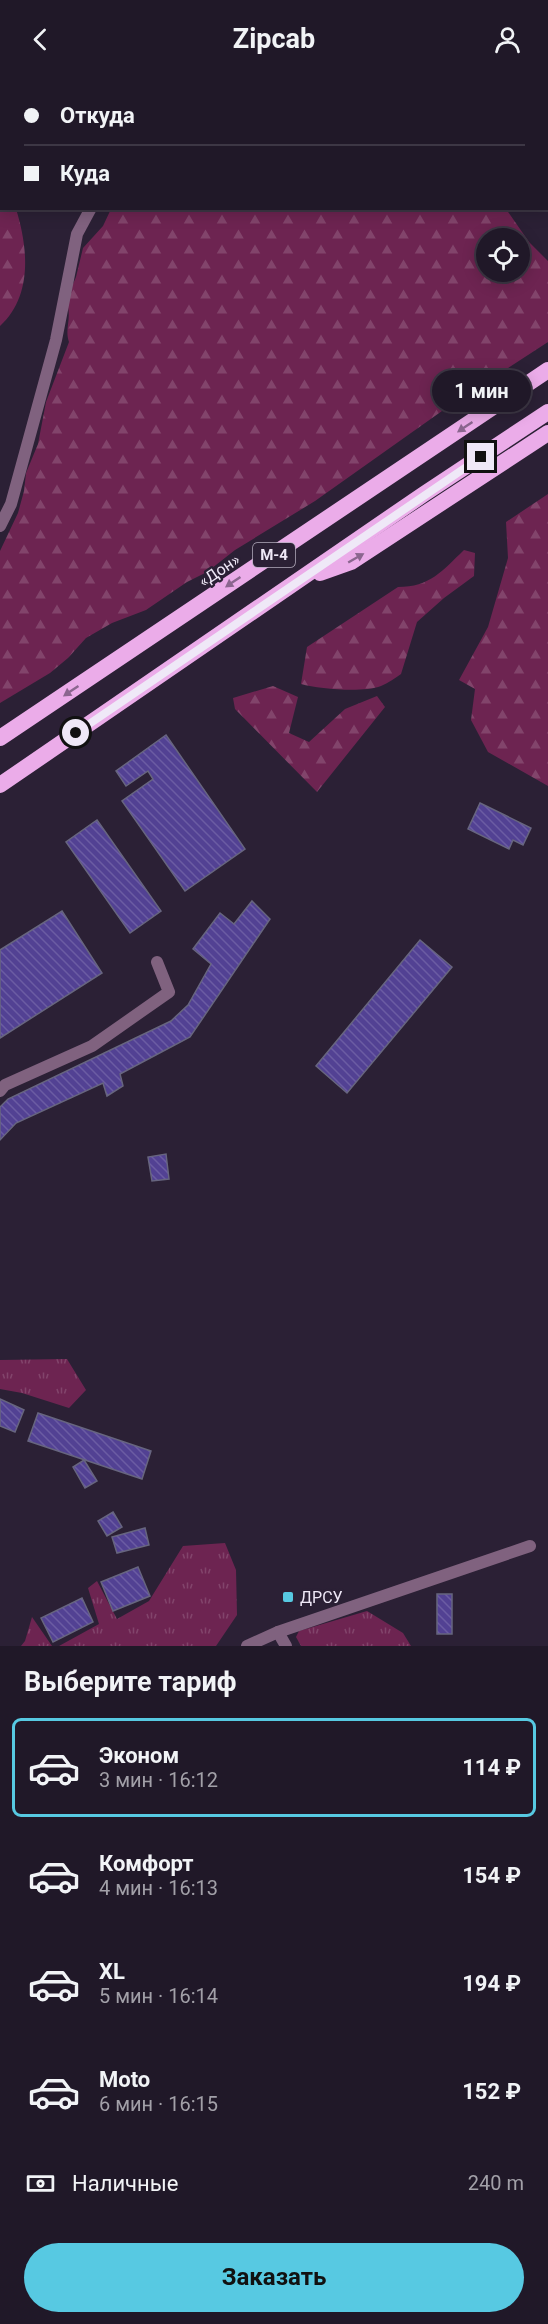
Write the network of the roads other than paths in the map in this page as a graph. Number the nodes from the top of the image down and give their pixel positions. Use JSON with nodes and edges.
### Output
{"nodes":[{"id":1,"x":90,"y":210,"type":"edge"},
{"id":2,"x":548,"y":370,"type":"edge"},
{"id":3,"x":548,"y":412,"type":"edge"},
{"id":4,"x":548,"y":434,"type":"edge"},
{"id":5,"x":0,"y":526,"type":"edge"},
{"id":6,"x":302,"y":579,"type":"junction"},
{"id":7,"x":0,"y":738,"type":"edge"},
{"id":8,"x":0,"y":785,"type":"edge"},
{"id":9,"x":157,"y":962,"type":"dead end"},
{"id":10,"x":0,"y":1091,"type":"edge"},
{"id":11,"x":530,"y":1546,"type":"dead end"},
{"id":12,"x":278,"y":1632,"type":"junction"},
{"id":13,"x":247,"y":1646,"type":"edge"},
{"id":14,"x":286,"y":1646,"type":"edge"}],
"edges":[{"from":1,"to":5,"type":"street"},
{"from":2,"to":7,"type":"highway","name":"«Дон»","number":"М-4","one_way":true},
{"from":3,"to":6,"type":"highway","number":"М-4"},
{"from":6,"to":4,"type":"highway","number":"М-4","one_way":true},
{"from":6,"to":8,"type":"highway","number":"М-4"},
{"from":9,"to":10,"type":"street"},
{"from":11,"to":12,"type":"street"},
{"from":12,"to":13,"type":"street"},
{"from":12,"to":14,"type":"street"}]}
